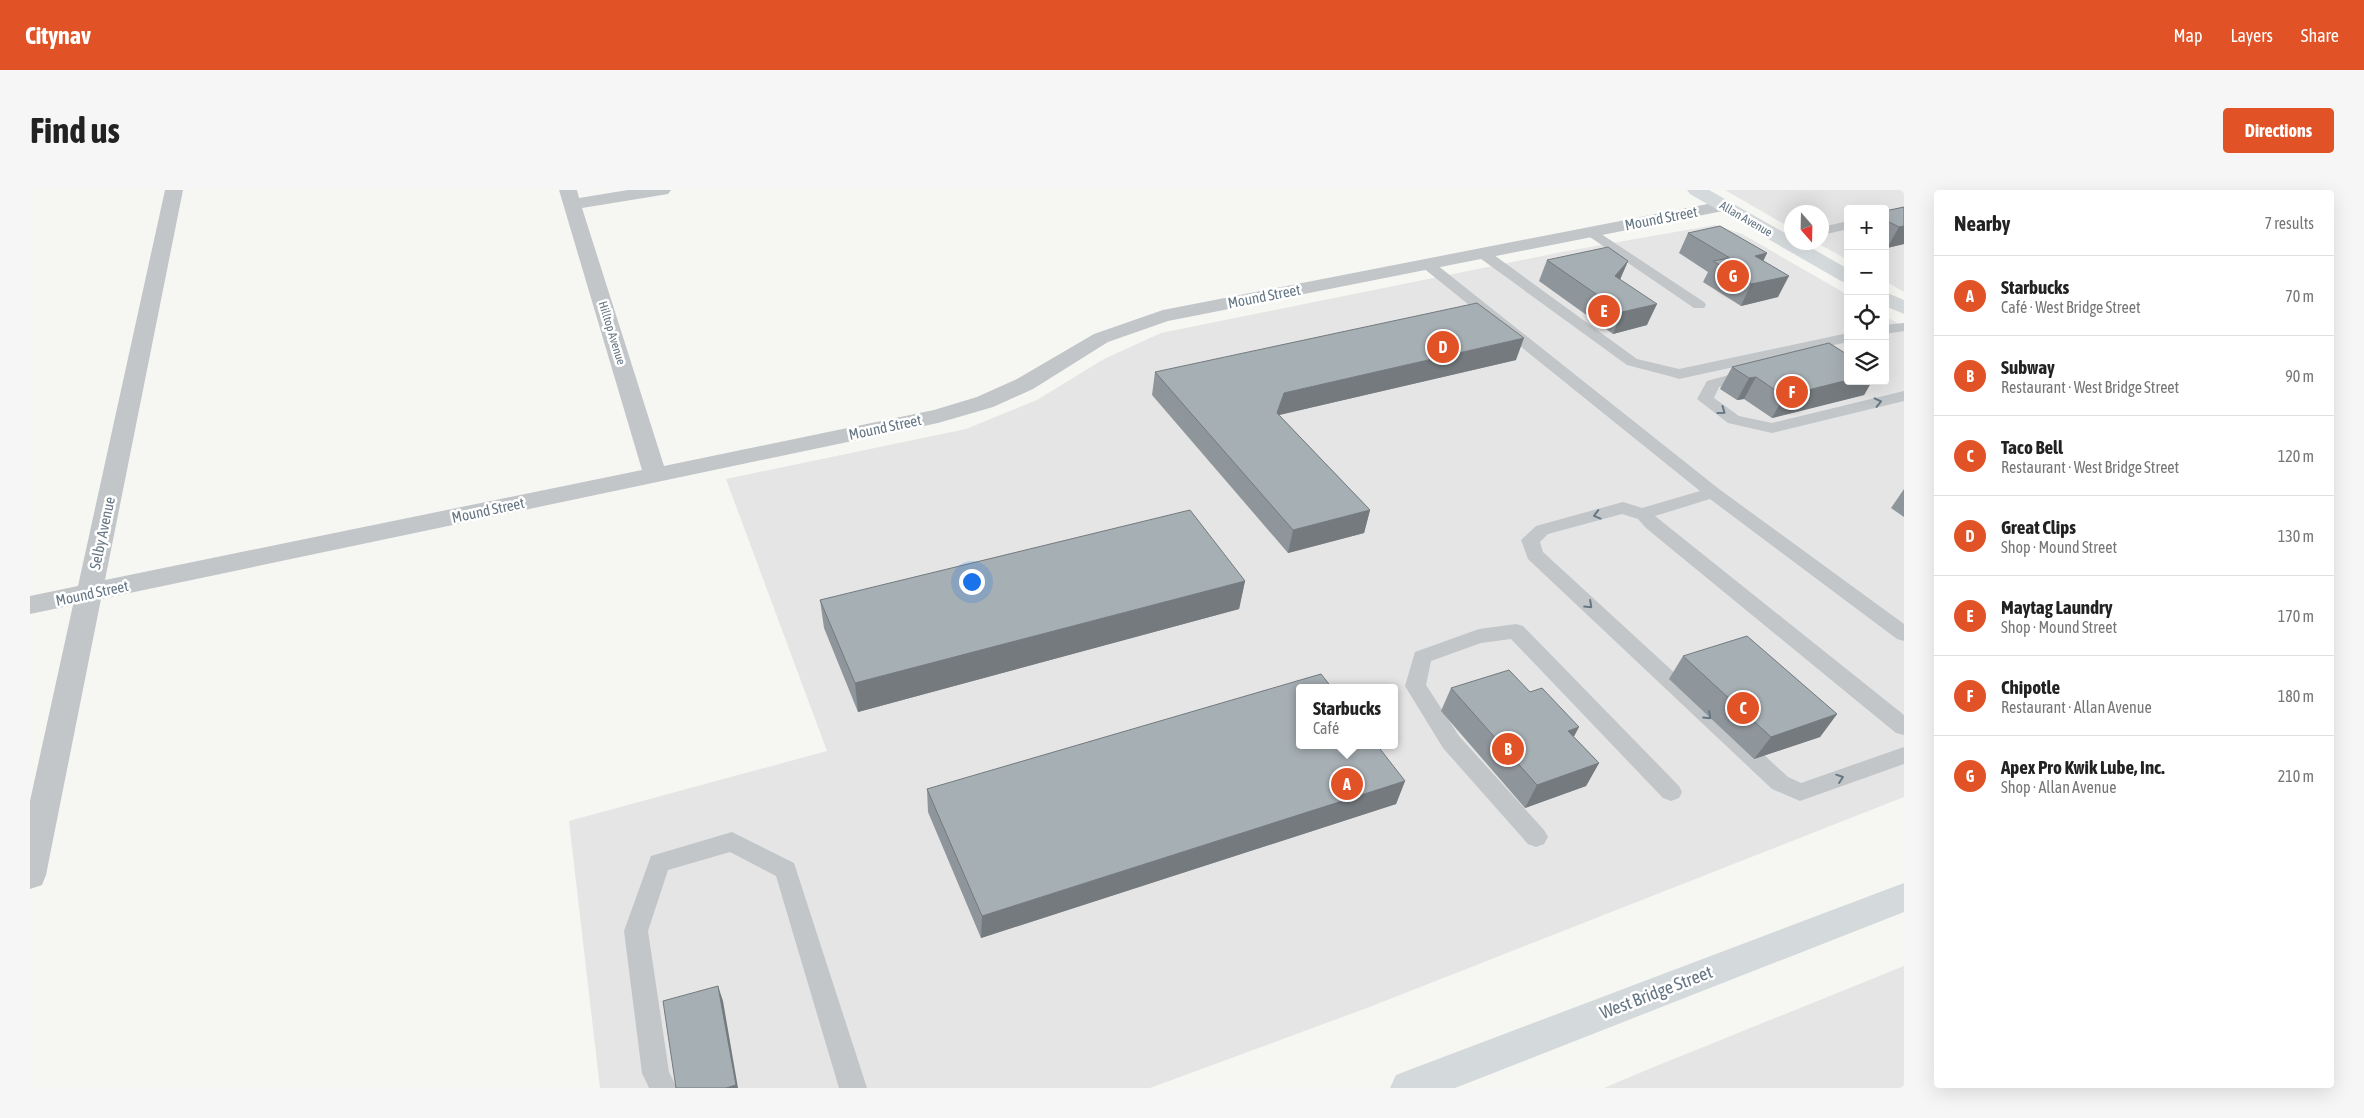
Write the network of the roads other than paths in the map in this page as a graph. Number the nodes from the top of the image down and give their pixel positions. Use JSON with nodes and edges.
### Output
{"nodes":[{"id":1,"x":174,"y":190,"type":"edge"},
{"id":2,"x":662,"y":190,"type":"edge"},
{"id":3,"x":1696,"y":190,"type":"edge"},
{"id":4,"x":570,"y":197,"type":"edge"},
{"id":5,"x":1723,"y":206,"type":"junction"},
{"id":6,"x":1844,"y":226,"type":"edge"},
{"id":7,"x":1829,"y":229,"type":"edge"},
{"id":8,"x":1592,"y":232,"type":"junction"},
{"id":9,"x":1784,"y":237,"type":"edge"},
{"id":10,"x":1805,"y":250,"type":"edge"},
{"id":11,"x":1482,"y":253,"type":"junction"},
{"id":12,"x":1427,"y":264,"type":"junction"},
{"id":13,"x":1844,"y":275,"type":"edge"},
{"id":14,"x":1889,"y":300,"type":"edge"},
{"id":15,"x":1699,"y":305,"type":"dead end"},
{"id":16,"x":1904,"y":308,"type":"edge"},
{"id":17,"x":1904,"y":326,"type":"edge"},
{"id":18,"x":1889,"y":329,"type":"edge"},
{"id":19,"x":1842,"y":338,"type":"edge"},
{"id":20,"x":1904,"y":396,"type":"edge"},
{"id":21,"x":655,"y":475,"type":"junction"},
{"id":22,"x":1713,"y":493,"type":"junction"},
{"id":23,"x":1644,"y":515,"type":"junction"},
{"id":24,"x":90,"y":593,"type":"junction"},
{"id":25,"x":30,"y":605,"type":"edge"},
{"id":26,"x":1904,"y":634,"type":"edge"},
{"id":27,"x":1904,"y":727,"type":"edge"},
{"id":28,"x":1904,"y":755,"type":"edge"},
{"id":29,"x":1671,"y":792,"type":"dead end"},
{"id":30,"x":1536,"y":837,"type":"dead end"},
{"id":31,"x":30,"y":875,"type":"edge"},
{"id":32,"x":1904,"y":897,"type":"edge"},
{"id":33,"x":663,"y":1088,"type":"edge"},
{"id":34,"x":853,"y":1088,"type":"edge"},
{"id":35,"x":1409,"y":1088,"type":"edge"}],
"edges":[{"from":1,"to":24,"type":"street","name":"Selby Avenue"},
{"from":2,"to":4,"type":"street"},
{"from":3,"to":5,"type":"main road","name":"Allan Avenue"},
{"from":4,"to":21,"type":"street","name":"Hilltop Avenue"},
{"from":5,"to":8,"type":"street","name":"Mound Street"},
{"from":5,"to":9,"type":"main road","name":"Allan Avenue"},
{"from":6,"to":7,"type":"lane"},
{"from":8,"to":11,"type":"street","name":"Mound Street"},
{"from":8,"to":15,"type":"lane"},
{"from":10,"to":13,"type":"main road","name":"Allan Avenue"},
{"from":11,"to":12,"type":"street","name":"Mound Street"},
{"from":11,"to":19,"type":"lane"},
{"from":12,"to":21,"type":"street","name":"Mound Street"},
{"from":12,"to":22,"type":"lane"},
{"from":14,"to":16,"type":"main road"},
{"from":17,"to":18,"type":"lane"},
{"from":19,"to":20,"type":"lane","one_way":true},
{"from":21,"to":24,"type":"street","name":"Mound Street"},
{"from":22,"to":23,"type":"lane"},
{"from":22,"to":26,"type":"lane"},
{"from":23,"to":27,"type":"lane"},
{"from":23,"to":28,"type":"lane","one_way":true},
{"from":24,"to":25,"type":"street","name":"Mound Street"},
{"from":24,"to":31,"type":"street","name":"Selby Avenue"},
{"from":29,"to":30,"type":"lane"},
{"from":32,"to":35,"type":"main road","name":"West Bridge Street"},
{"from":33,"to":34,"type":"lane"}]}
